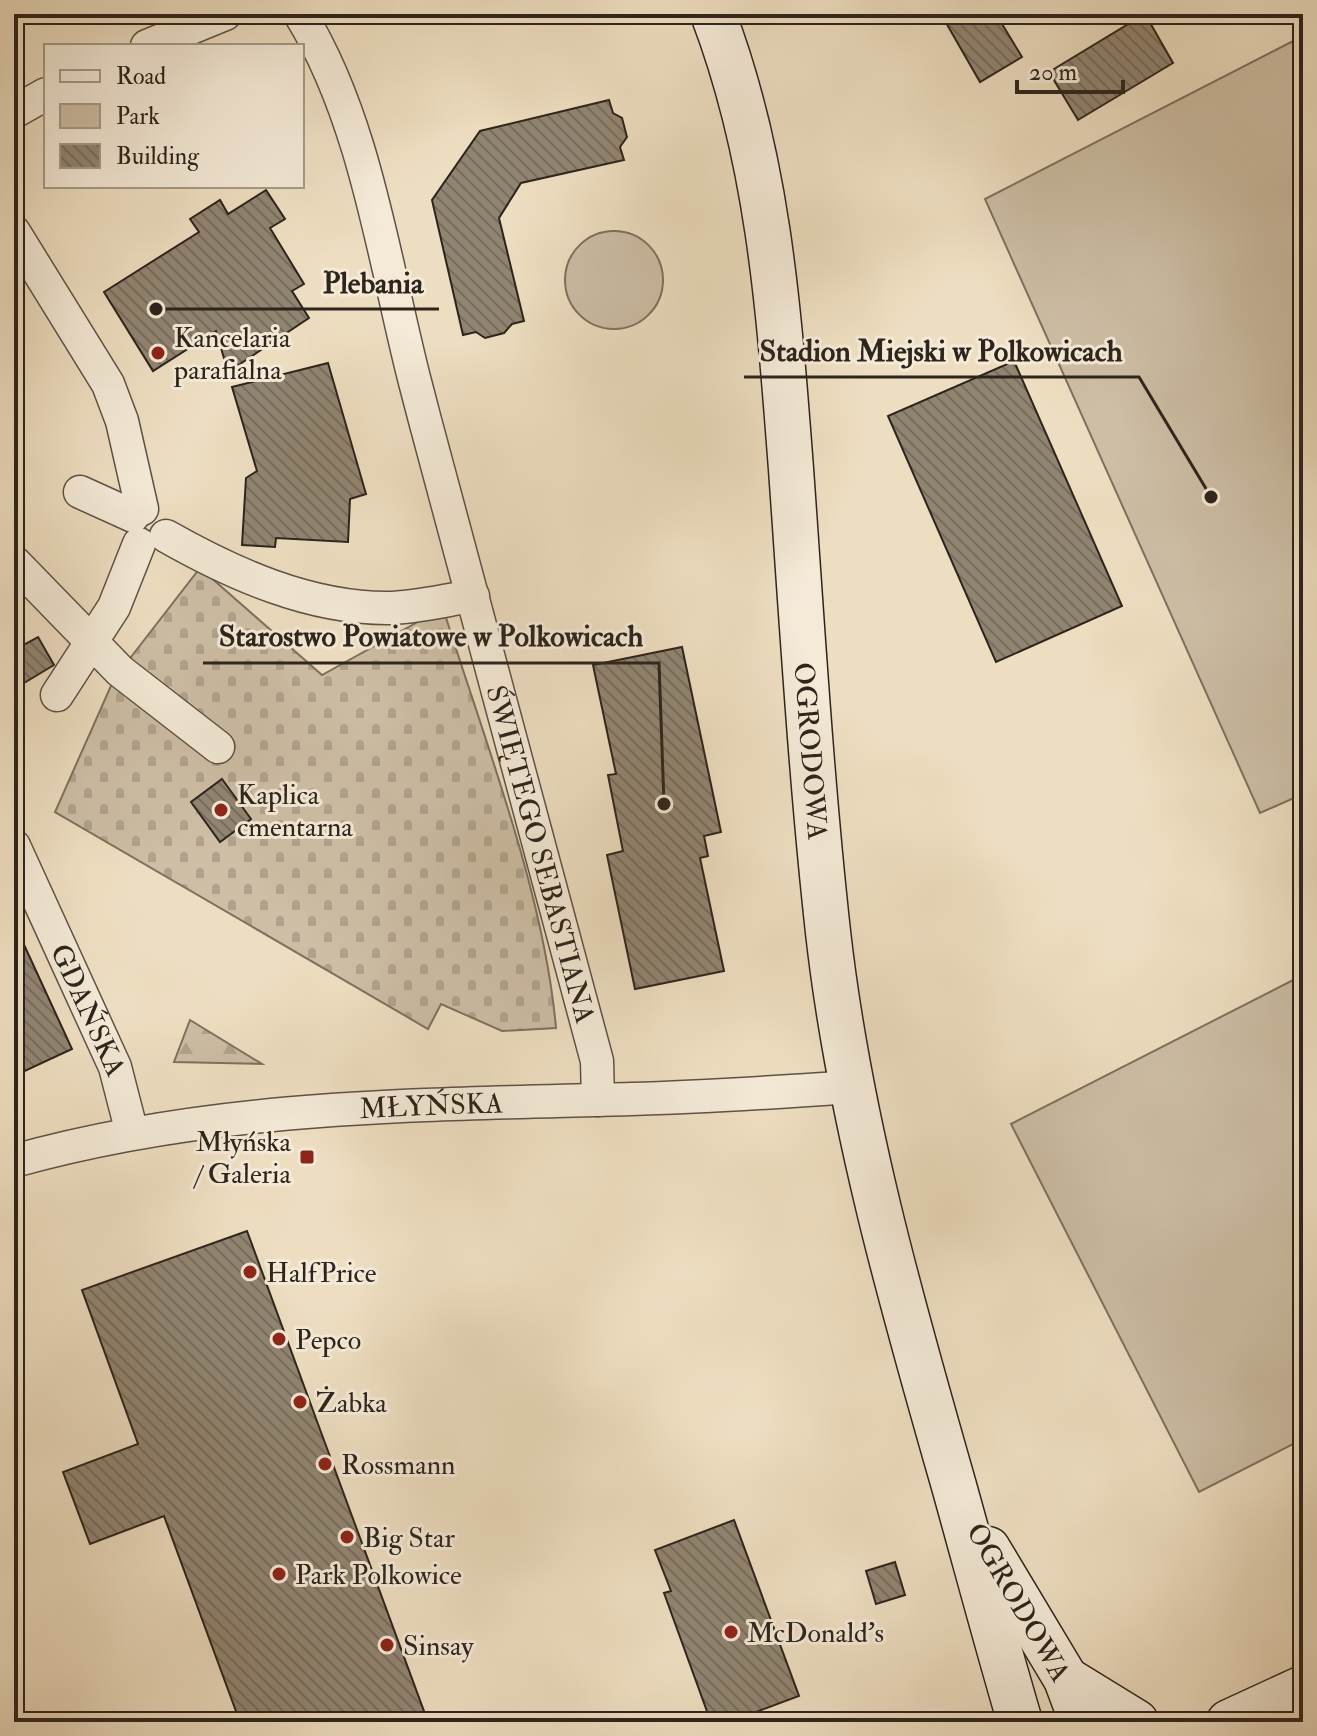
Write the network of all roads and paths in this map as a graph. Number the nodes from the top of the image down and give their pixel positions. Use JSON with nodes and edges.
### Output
{"nodes":[{"id":1,"x":225,"y":14,"type":"edge"},
{"id":2,"x":300,"y":14,"type":"edge"},
{"id":3,"x":713,"y":14,"type":"edge"},
{"id":4,"x":152,"y":44,"type":"edge"},
{"id":5,"x":44,"y":95,"type":"edge"},
{"id":6,"x":14,"y":112,"type":"edge"},
{"id":7,"x":14,"y":232,"type":"edge"},
{"id":8,"x":80,"y":492,"type":"dead end"},
{"id":9,"x":145,"y":526,"type":"junction"},
{"id":10,"x":14,"y":562,"type":"edge"},
{"id":11,"x":473,"y":596,"type":"junction"},
{"id":12,"x":90,"y":640,"type":"junction"},
{"id":13,"x":57,"y":695,"type":"dead end"},
{"id":14,"x":218,"y":747,"type":"dead end"},
{"id":15,"x":14,"y":846,"type":"edge"},
{"id":16,"x":855,"y":1087,"type":"junction"},
{"id":17,"x":598,"y":1100,"type":"junction"},
{"id":18,"x":132,"y":1133,"type":"junction"},
{"id":19,"x":14,"y":1161,"type":"edge"},
{"id":20,"x":953,"y":1483,"type":"junction"},
{"id":21,"x":998,"y":1648,"type":"junction"},
{"id":22,"x":1066,"y":1679,"type":"junction"},
{"id":23,"x":1303,"y":1688,"type":"edge"},
{"id":24,"x":989,"y":1722,"type":"edge"},
{"id":25,"x":1020,"y":1722,"type":"edge"},
{"id":26,"x":1082,"y":1722,"type":"edge"},
{"id":27,"x":1136,"y":1722,"type":"edge"},
{"id":28,"x":1229,"y":1722,"type":"edge"}],
"edges":[{"from":1,"to":4,"type":"street"},
{"from":2,"to":11,"type":"street","name":"ŚWIĘTEGO SEBASTIANA"},
{"from":3,"to":16,"type":"street","name":"OGRODOWA"},
{"from":5,"to":6,"type":"street"},
{"from":7,"to":9,"type":"street"},
{"from":8,"to":9,"type":"street"},
{"from":9,"to":11,"type":"street"},
{"from":9,"to":12,"type":"street"},
{"from":10,"to":12,"type":"street"},
{"from":11,"to":17,"type":"street","name":"ŚWIĘTEGO SEBASTIANA"},
{"from":12,"to":13,"type":"street"},
{"from":12,"to":14,"type":"street"},
{"from":15,"to":18,"type":"street","name":"GDAŃSKA"},
{"from":16,"to":17,"type":"street","name":"MŁYŃSKA"},
{"from":16,"to":20,"type":"street","name":"OGRODOWA"},
{"from":17,"to":18,"type":"street","name":"MŁYŃSKA"},
{"from":18,"to":19,"type":"street","name":"MŁYŃSKA"},
{"from":20,"to":21,"type":"street","name":"OGRODOWA"},
{"from":20,"to":22,"type":"street","name":"OGRODOWA"},
{"from":21,"to":24,"type":"street"},
{"from":21,"to":25,"type":"street","name":"OGRODOWA"},
{"from":22,"to":26,"type":"street","name":"OGRODOWA"},
{"from":22,"to":27,"type":"street"},
{"from":23,"to":28,"type":"street"}]}
